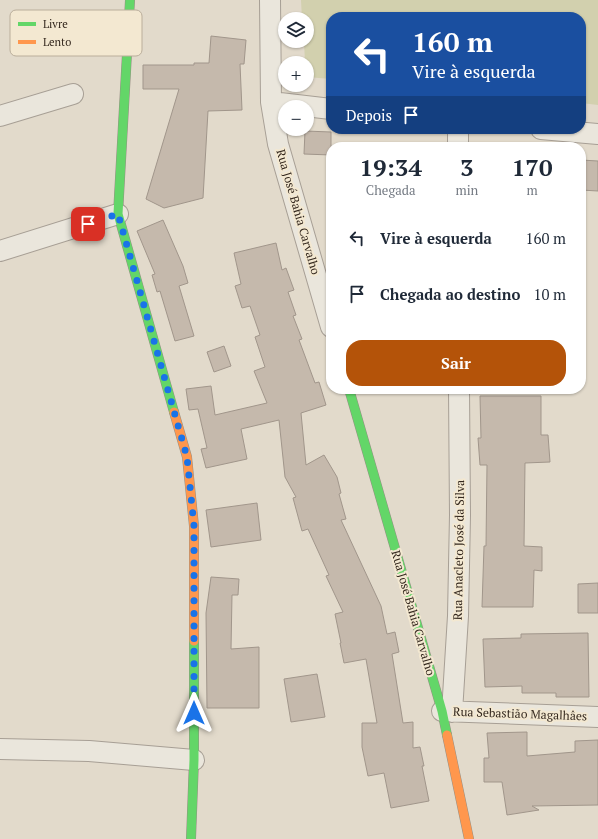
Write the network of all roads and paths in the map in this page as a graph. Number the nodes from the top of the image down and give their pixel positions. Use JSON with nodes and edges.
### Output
{"nodes":[{"id":1,"x":130,"y":0,"type":"edge"},
{"id":2,"x":270,"y":0,"type":"edge"},
{"id":3,"x":129,"y":10,"type":"edge"},
{"id":4,"x":126,"y":56,"type":"edge"},
{"id":5,"x":73,"y":94,"type":"dead end"},
{"id":6,"x":271,"y":102,"type":"junction"},
{"id":7,"x":326,"y":108,"type":"edge"},
{"id":8,"x":0,"y":116,"type":"edge"},
{"id":9,"x":586,"y":133,"type":"edge"},
{"id":10,"x":598,"y":134,"type":"edge"},
{"id":11,"x":118,"y":214,"type":"junction"},
{"id":12,"x":0,"y":251,"type":"edge"},
{"id":13,"x":326,"y":311,"type":"edge"},
{"id":14,"x":351,"y":394,"type":"edge"},
{"id":15,"x":459,"y":394,"type":"edge"},
{"id":16,"x":447,"y":712,"type":"junction"},
{"id":17,"x":598,"y":717,"type":"edge"},
{"id":18,"x":0,"y":750,"type":"edge"},
{"id":19,"x":194,"y":760,"type":"junction"},
{"id":20,"x":191,"y":839,"type":"edge"},
{"id":21,"x":469,"y":839,"type":"edge"}],
"edges":[{"from":1,"to":3,"type":"street"},
{"from":2,"to":6,"type":"street","name":"Rua José Bahia Carvalho"},
{"from":4,"to":11,"type":"street"},
{"from":5,"to":8,"type":"street"},
{"from":6,"to":7,"type":"street"},
{"from":6,"to":13,"type":"street","name":"Rua José Bahia Carvalho"},
{"from":9,"to":10,"type":"street"},
{"from":11,"to":12,"type":"street"},
{"from":11,"to":19,"type":"street"},
{"from":14,"to":16,"type":"street","name":"Rua José Bahia Carvalho"},
{"from":15,"to":16,"type":"street","name":"Rua Anacleto José da Silva"},
{"from":16,"to":17,"type":"street","name":"Rua Sebastião Magalhâes"},
{"from":16,"to":21,"type":"street","name":"Rua José Bahia Carvalho"},
{"from":18,"to":19,"type":"street"},
{"from":19,"to":20,"type":"street"}]}
